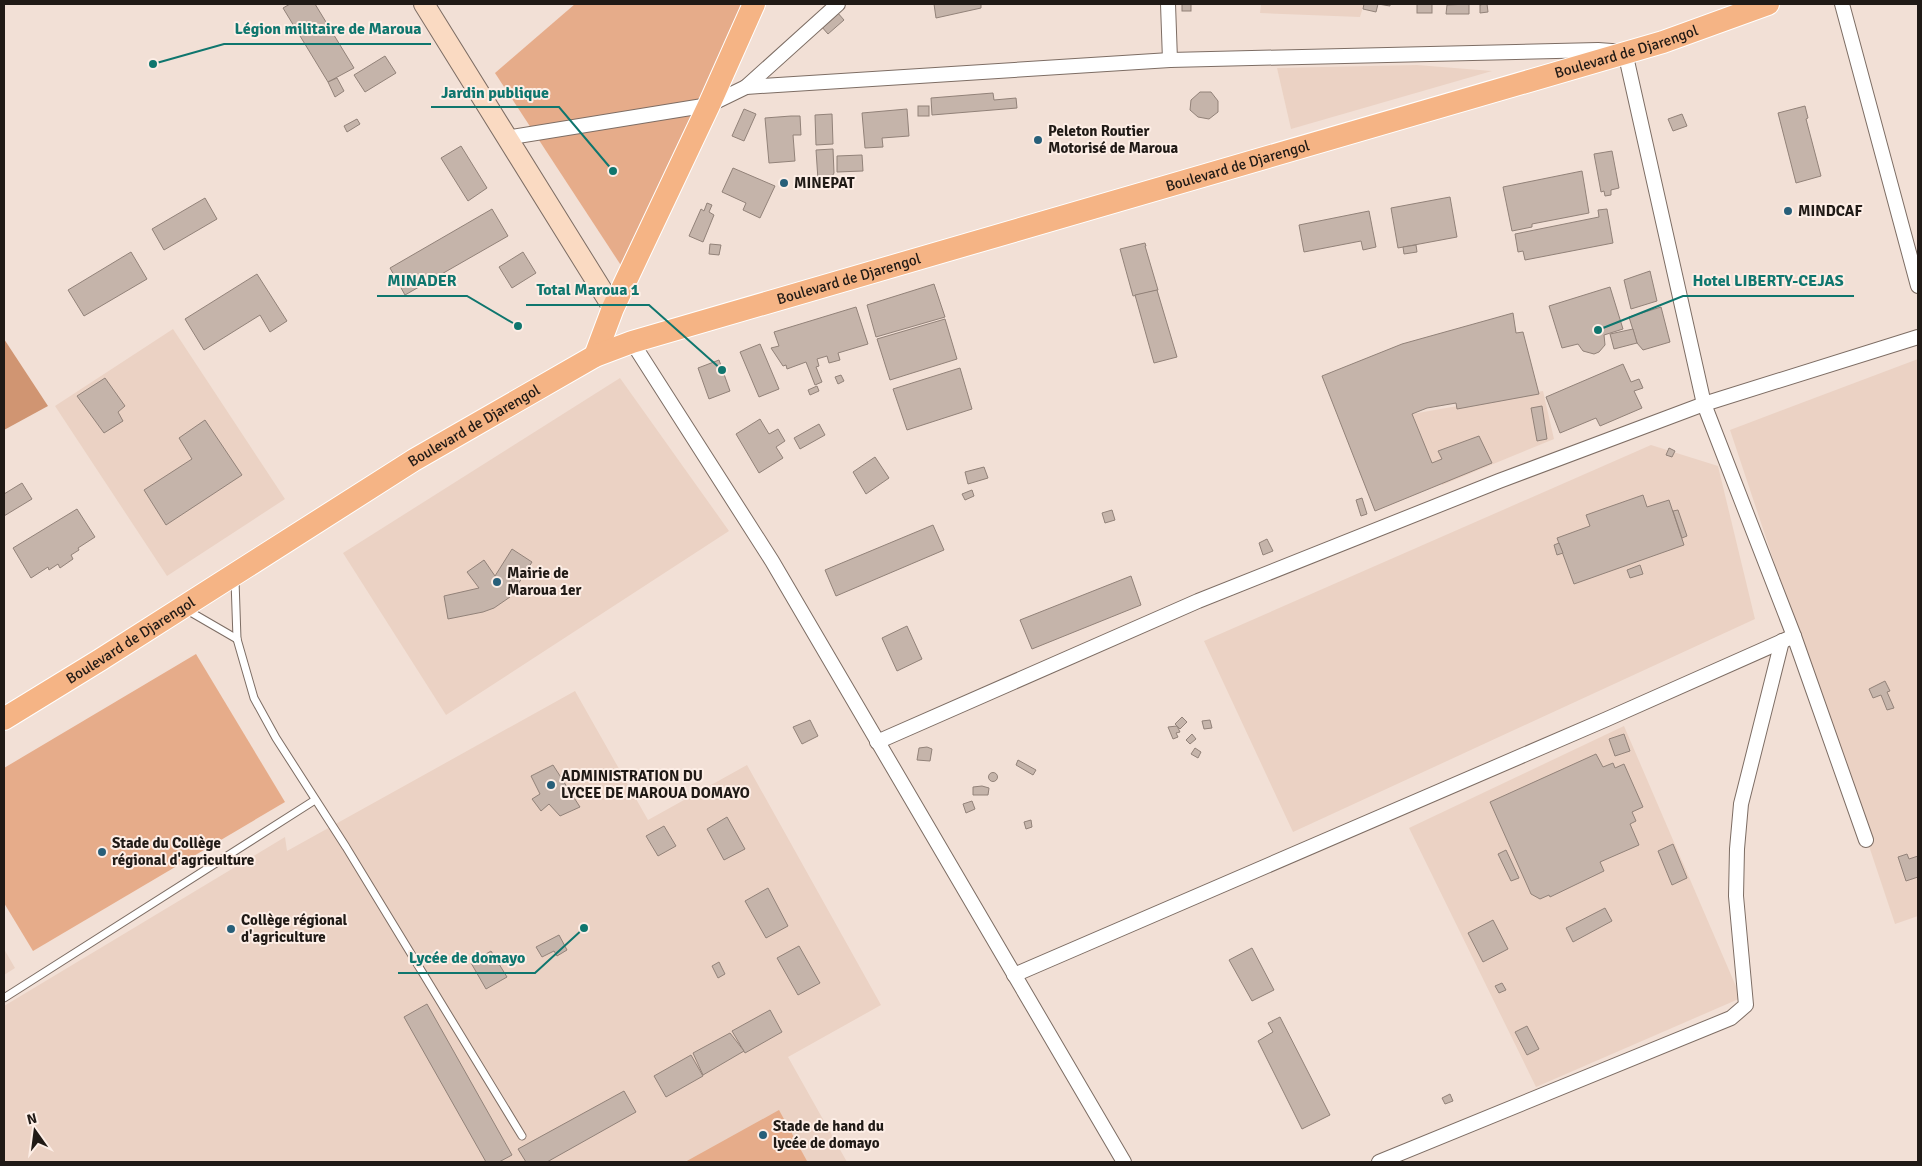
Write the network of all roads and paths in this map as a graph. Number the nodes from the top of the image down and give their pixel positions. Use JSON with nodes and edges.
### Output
{"nodes":[{"id":1,"x":424,"y":4,"type":"edge"},
{"id":2,"x":754,"y":4,"type":"edge"},
{"id":3,"x":838,"y":4,"type":"edge"},
{"id":4,"x":1168,"y":4,"type":"edge"},
{"id":5,"x":1768,"y":4,"type":"edge"},
{"id":6,"x":1842,"y":4,"type":"edge"},
{"id":7,"x":1625,"y":52,"type":"junction"},
{"id":8,"x":1170,"y":60,"type":"junction"},
{"id":9,"x":746,"y":88,"type":"junction"},
{"id":10,"x":708,"y":105,"type":"junction"},
{"id":11,"x":506,"y":138,"type":"junction"},
{"id":12,"x":1918,"y":286,"type":"edge"},
{"id":13,"x":613,"y":308,"type":"junction"},
{"id":14,"x":1918,"y":337,"type":"edge"},
{"id":15,"x":632,"y":342,"type":"junction"},
{"id":16,"x":595,"y":356,"type":"junction"},
{"id":17,"x":1704,"y":404,"type":"junction"},
{"id":18,"x":234,"y":574,"type":"junction"},
{"id":19,"x":182,"y":607,"type":"junction"},
{"id":20,"x":1788,"y":638,"type":"junction"},
{"id":21,"x":237,"y":639,"type":"junction"},
{"id":22,"x":4,"y":719,"type":"edge"},
{"id":23,"x":877,"y":742,"type":"junction"},
{"id":24,"x":315,"y":800,"type":"junction"},
{"id":25,"x":1866,"y":840,"type":"dead end"},
{"id":26,"x":1014,"y":975,"type":"junction"},
{"id":27,"x":4,"y":998,"type":"edge"},
{"id":28,"x":522,"y":1136,"type":"dead end"},
{"id":29,"x":1124,"y":1162,"type":"edge"},
{"id":30,"x":1379,"y":1162,"type":"edge"}],
"edges":[{"from":1,"to":11,"type":"street"},
{"from":2,"to":10,"type":"main road"},
{"from":3,"to":9,"type":"street"},
{"from":4,"to":8,"type":"street"},
{"from":5,"to":7,"type":"main road","name":"Boulevard de Djarengol"},
{"from":6,"to":12,"type":"street"},
{"from":7,"to":8,"type":"street"},
{"from":7,"to":15,"type":"main road","name":"Boulevard de Djarengol"},
{"from":7,"to":17,"type":"street"},
{"from":8,"to":9,"type":"street"},
{"from":9,"to":10,"type":"street"},
{"from":10,"to":11,"type":"street"},
{"from":10,"to":13,"type":"main road"},
{"from":11,"to":13,"type":"street"},
{"from":13,"to":16,"type":"main road"},
{"from":14,"to":17,"type":"street"},
{"from":15,"to":16,"type":"main road","name":"Boulevard de Djarengol"},
{"from":15,"to":23,"type":"street"},
{"from":16,"to":18,"type":"main road","name":"Boulevard de Djarengol"},
{"from":17,"to":20,"type":"street"},
{"from":17,"to":23,"type":"street"},
{"from":18,"to":19,"type":"main road","name":"Boulevard de Djarengol"},
{"from":18,"to":21,"type":"lane"},
{"from":19,"to":21,"type":"lane"},
{"from":19,"to":22,"type":"main road","name":"Boulevard de Djarengol"},
{"from":20,"to":25,"type":"street"},
{"from":20,"to":26,"type":"street"},
{"from":20,"to":30,"type":"street"},
{"from":21,"to":24,"type":"lane"},
{"from":23,"to":26,"type":"street"},
{"from":24,"to":27,"type":"lane"},
{"from":24,"to":28,"type":"lane"},
{"from":26,"to":29,"type":"street"}]}
